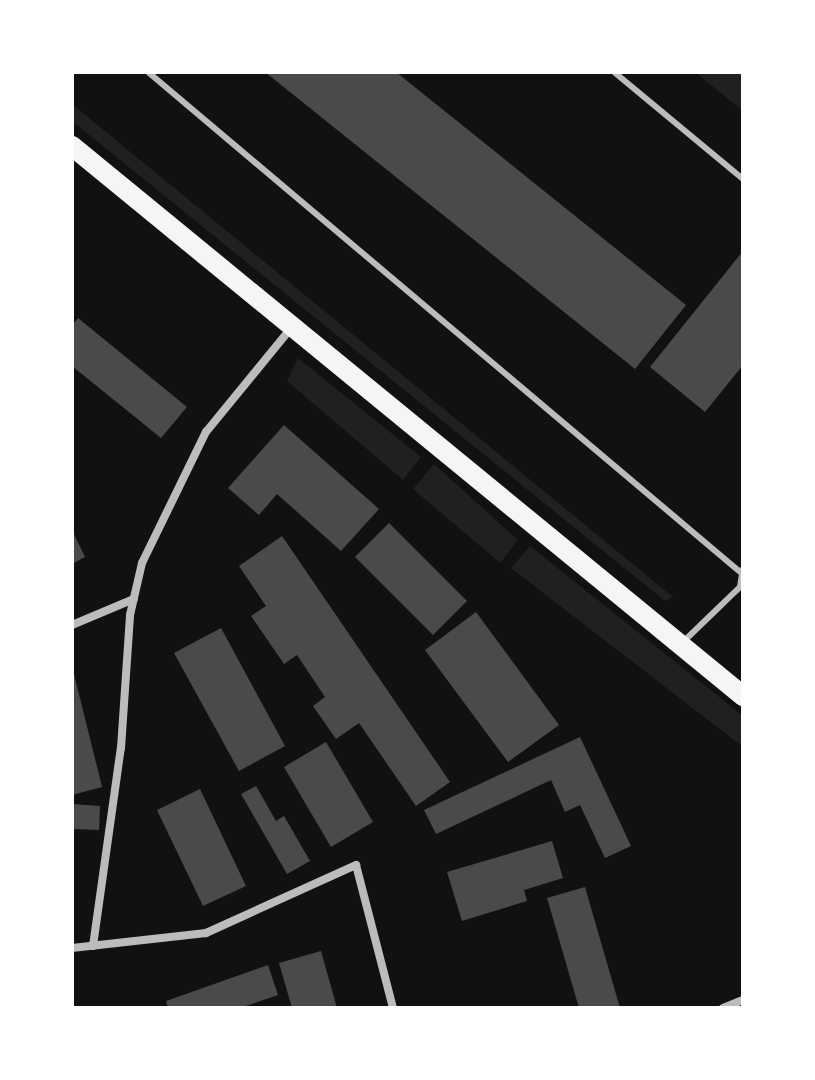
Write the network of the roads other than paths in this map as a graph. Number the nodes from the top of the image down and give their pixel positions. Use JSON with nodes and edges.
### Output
{"nodes":[{"id":1,"x":148,"y":72,"type":"edge"},
{"id":2,"x":614,"y":72,"type":"edge"},
{"id":3,"x":72,"y":146,"type":"edge"},
{"id":4,"x":743,"y":179,"type":"edge"},
{"id":5,"x":291,"y":327,"type":"junction"},
{"id":6,"x":742,"y":571,"type":"edge"},
{"id":7,"x":134,"y":599,"type":"junction"},
{"id":8,"x":72,"y":625,"type":"edge"},
{"id":9,"x":681,"y":645,"type":"junction"},
{"id":10,"x":743,"y":696,"type":"edge"},
{"id":11,"x":93,"y":946,"type":"junction"},
{"id":12,"x":72,"y":948,"type":"edge"},
{"id":13,"x":743,"y":1000,"type":"edge"},
{"id":14,"x":393,"y":1008,"type":"edge"},
{"id":15,"x":723,"y":1008,"type":"edge"}],
"edges":[{"from":1,"to":6,"type":"lane"},
{"from":2,"to":4,"type":"lane"},
{"from":3,"to":5,"type":"main road"},
{"from":5,"to":7,"type":"street"},
{"from":5,"to":9,"type":"main road"},
{"from":6,"to":9,"type":"lane"},
{"from":7,"to":8,"type":"street"},
{"from":7,"to":11,"type":"street"},
{"from":9,"to":10,"type":"main road"},
{"from":11,"to":12,"type":"street"},
{"from":11,"to":14,"type":"street"},
{"from":13,"to":15,"type":"street"}]}
